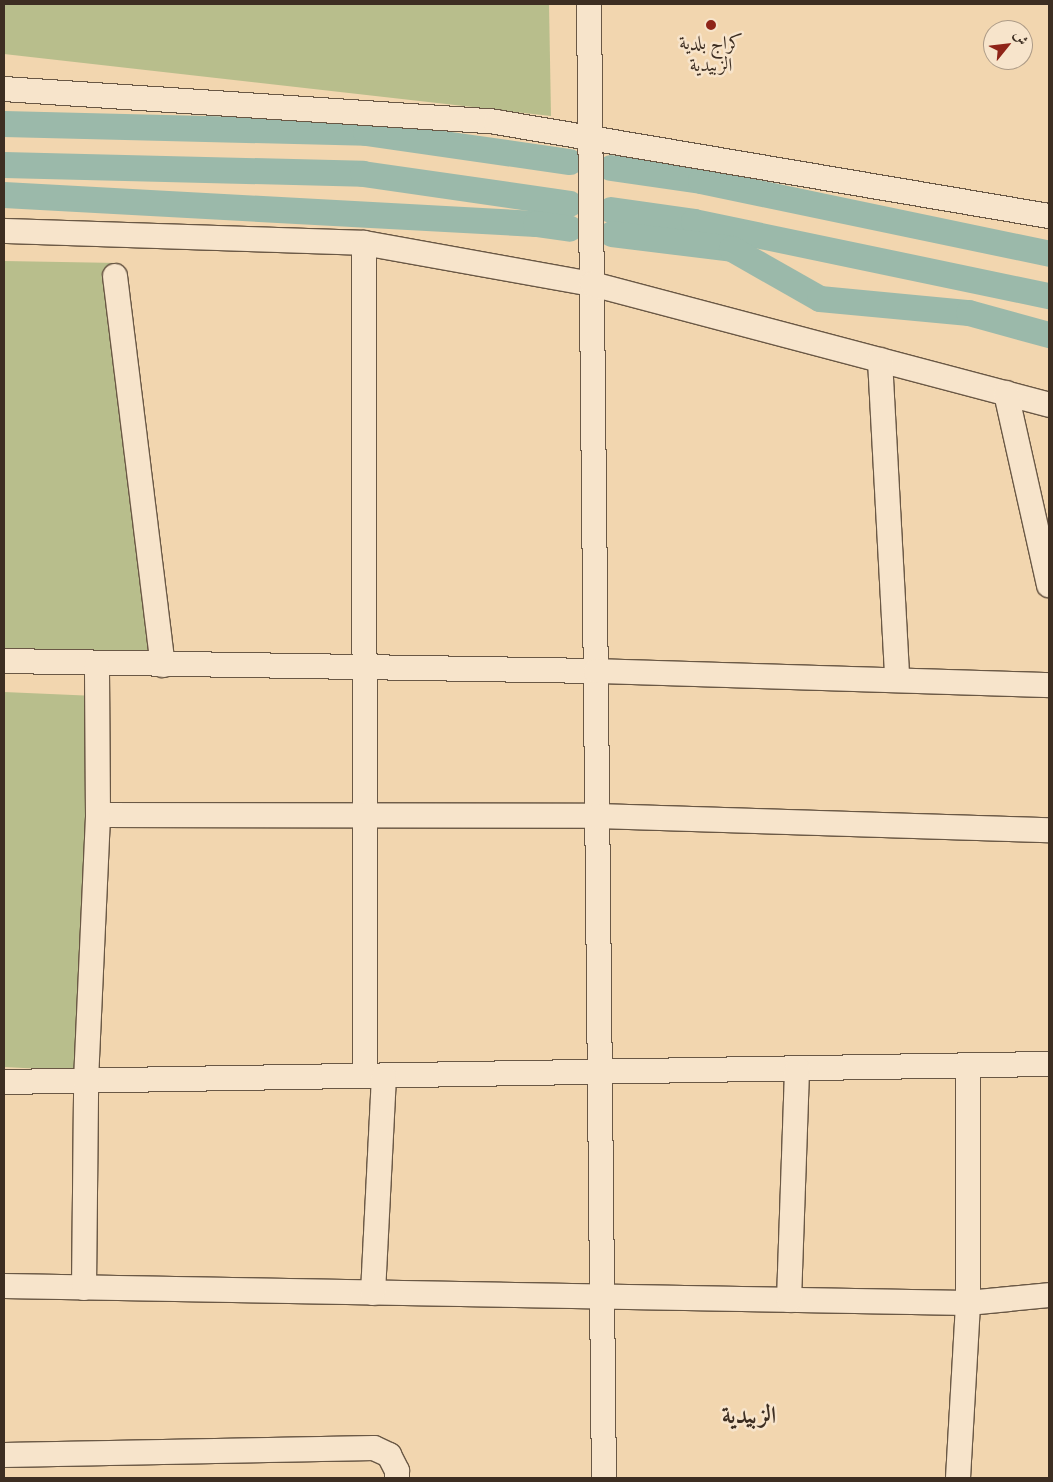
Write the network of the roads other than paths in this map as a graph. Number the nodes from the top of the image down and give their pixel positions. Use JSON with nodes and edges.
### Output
{"nodes":[{"id":1,"x":589,"y":4,"type":"edge"},
{"id":2,"x":4,"y":88,"type":"edge"},
{"id":3,"x":590,"y":139,"type":"junction"},
{"id":4,"x":1049,"y":216,"type":"edge"},
{"id":5,"x":4,"y":231,"type":"edge"},
{"id":6,"x":364,"y":243,"type":"junction"},
{"id":7,"x":115,"y":276,"type":"dead end"},
{"id":8,"x":592,"y":284,"type":"junction"},
{"id":9,"x":880,"y":360,"type":"junction"},
{"id":10,"x":1006,"y":393,"type":"junction"},
{"id":11,"x":1049,"y":405,"type":"edge"},
{"id":12,"x":1049,"y":584,"type":"edge"},
{"id":13,"x":4,"y":661,"type":"edge"},
{"id":14,"x":97,"y":664,"type":"junction"},
{"id":15,"x":163,"y":665,"type":"junction"},
{"id":16,"x":364,"y":666,"type":"junction"},
{"id":17,"x":596,"y":671,"type":"junction"},
{"id":18,"x":896,"y":680,"type":"junction"},
{"id":19,"x":1049,"y":686,"type":"edge"},
{"id":20,"x":364,"y":813,"type":"junction"},
{"id":21,"x":98,"y":815,"type":"junction"},
{"id":22,"x":597,"y":816,"type":"junction"},
{"id":23,"x":1049,"y":830,"type":"edge"},
{"id":24,"x":1049,"y":1064,"type":"edge"},
{"id":25,"x":968,"y":1066,"type":"junction"},
{"id":26,"x":797,"y":1069,"type":"junction"},
{"id":27,"x":600,"y":1072,"type":"junction"},
{"id":28,"x":374,"y":1076,"type":"junction"},
{"id":29,"x":86,"y":1081,"type":"junction"},
{"id":30,"x":4,"y":1082,"type":"edge"},
{"id":31,"x":4,"y":1286,"type":"edge"},
{"id":32,"x":84,"y":1288,"type":"junction"},
{"id":33,"x":372,"y":1293,"type":"junction"},
{"id":34,"x":1049,"y":1295,"type":"edge"},
{"id":35,"x":602,"y":1297,"type":"junction"},
{"id":36,"x":789,"y":1300,"type":"junction"},
{"id":37,"x":968,"y":1303,"type":"junction"},
{"id":38,"x":4,"y":1455,"type":"edge"},
{"id":39,"x":397,"y":1478,"type":"edge"},
{"id":40,"x":604,"y":1478,"type":"edge"},
{"id":41,"x":958,"y":1478,"type":"edge"}],
"edges":[{"from":1,"to":3,"type":"street"},
{"from":2,"to":3,"type":"street"},
{"from":3,"to":4,"type":"street"},
{"from":3,"to":8,"type":"street"},
{"from":5,"to":6,"type":"street"},
{"from":6,"to":8,"type":"street"},
{"from":6,"to":16,"type":"street"},
{"from":7,"to":15,"type":"street"},
{"from":8,"to":9,"type":"street"},
{"from":8,"to":17,"type":"street"},
{"from":9,"to":10,"type":"street"},
{"from":9,"to":18,"type":"street"},
{"from":10,"to":11,"type":"street"},
{"from":10,"to":12,"type":"street"},
{"from":13,"to":14,"type":"street"},
{"from":14,"to":15,"type":"street"},
{"from":14,"to":21,"type":"street"},
{"from":15,"to":16,"type":"street"},
{"from":16,"to":17,"type":"street"},
{"from":16,"to":20,"type":"street"},
{"from":17,"to":18,"type":"street"},
{"from":17,"to":22,"type":"street"},
{"from":18,"to":19,"type":"street"},
{"from":20,"to":21,"type":"street"},
{"from":20,"to":22,"type":"street"},
{"from":20,"to":28,"type":"street"},
{"from":21,"to":29,"type":"street"},
{"from":22,"to":23,"type":"street"},
{"from":22,"to":27,"type":"street"},
{"from":24,"to":25,"type":"street"},
{"from":25,"to":26,"type":"street"},
{"from":25,"to":37,"type":"street"},
{"from":26,"to":27,"type":"street"},
{"from":26,"to":36,"type":"street"},
{"from":27,"to":28,"type":"street"},
{"from":27,"to":35,"type":"street"},
{"from":28,"to":29,"type":"street"},
{"from":28,"to":33,"type":"street"},
{"from":29,"to":30,"type":"street"},
{"from":29,"to":32,"type":"street"},
{"from":31,"to":32,"type":"street"},
{"from":32,"to":33,"type":"street"},
{"from":33,"to":35,"type":"street"},
{"from":34,"to":37,"type":"street"},
{"from":35,"to":36,"type":"street"},
{"from":35,"to":40,"type":"street"},
{"from":36,"to":37,"type":"street"},
{"from":37,"to":41,"type":"street"},
{"from":38,"to":39,"type":"street"}]}
